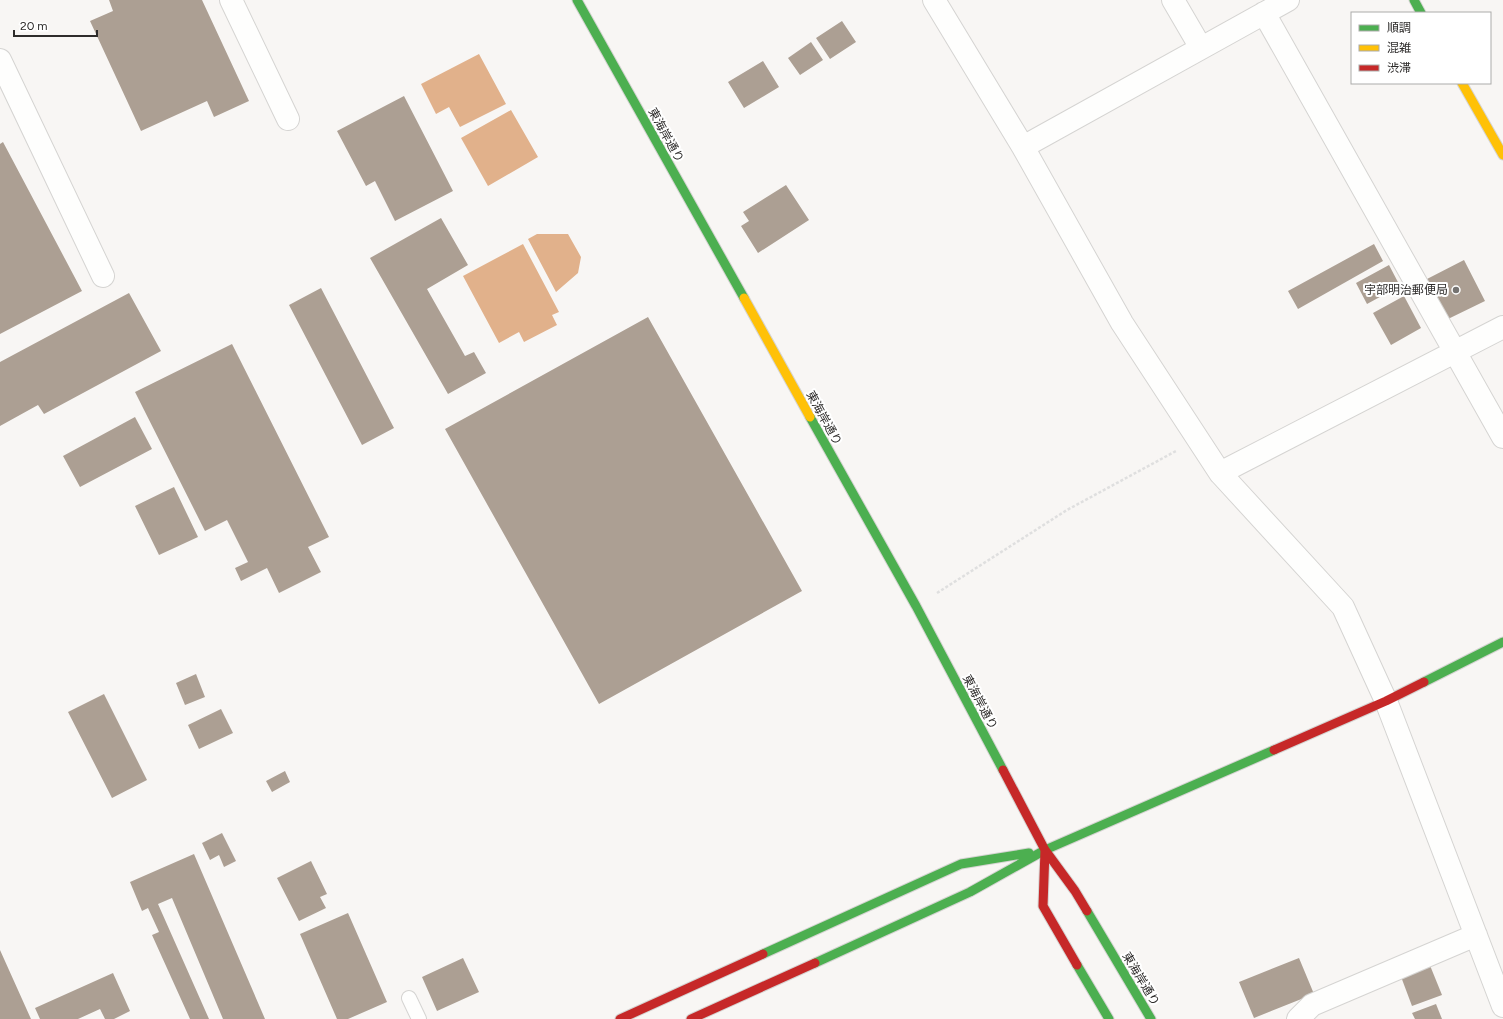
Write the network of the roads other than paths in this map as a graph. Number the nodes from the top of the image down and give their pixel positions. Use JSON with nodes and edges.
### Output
{"nodes":[{"id":1,"x":231,"y":0,"type":"edge"},
{"id":2,"x":577,"y":0,"type":"edge"},
{"id":3,"x":934,"y":0,"type":"edge"},
{"id":4,"x":1173,"y":0,"type":"edge"},
{"id":5,"x":1288,"y":0,"type":"edge"},
{"id":6,"x":1414,"y":0,"type":"edge"},
{"id":7,"x":1420,"y":12,"type":"edge"},
{"id":8,"x":1264,"y":13,"type":"junction"},
{"id":9,"x":1201,"y":48,"type":"junction"},
{"id":10,"x":0,"y":60,"type":"edge"},
{"id":11,"x":1463,"y":84,"type":"edge"},
{"id":12,"x":288,"y":119,"type":"dead end"},
{"id":13,"x":1024,"y":147,"type":"junction"},
{"id":14,"x":1503,"y":154,"type":"edge"},
{"id":15,"x":103,"y":276,"type":"dead end"},
{"id":16,"x":1503,"y":327,"type":"edge"},
{"id":17,"x":1456,"y":352,"type":"junction"},
{"id":18,"x":1503,"y":437,"type":"edge"},
{"id":19,"x":1220,"y":473,"type":"junction"},
{"id":20,"x":1503,"y":642,"type":"edge"},
{"id":21,"x":1386,"y":701,"type":"junction"},
{"id":22,"x":1045,"y":850,"type":"junction"},
{"id":23,"x":1476,"y":935,"type":"junction"},
{"id":24,"x":409,"y":998,"type":"dead end"},
{"id":25,"x":1503,"y":1006,"type":"edge"},
{"id":26,"x":419,"y":1019,"type":"edge"},
{"id":27,"x":620,"y":1019,"type":"edge"},
{"id":28,"x":691,"y":1019,"type":"edge"},
{"id":29,"x":1109,"y":1019,"type":"edge"},
{"id":30,"x":1152,"y":1019,"type":"edge"},
{"id":31,"x":1298,"y":1019,"type":"edge"}],
"edges":[{"from":1,"to":12,"type":"street"},
{"from":2,"to":22,"type":"street","name":"東海岸通り"},
{"from":3,"to":13,"type":"street"},
{"from":4,"to":9,"type":"street"},
{"from":5,"to":8,"type":"street"},
{"from":6,"to":7,"type":"street"},
{"from":8,"to":9,"type":"street"},
{"from":8,"to":17,"type":"street"},
{"from":9,"to":13,"type":"street"},
{"from":10,"to":15,"type":"street"},
{"from":11,"to":14,"type":"street"},
{"from":13,"to":19,"type":"street"},
{"from":16,"to":17,"type":"street"},
{"from":17,"to":18,"type":"street"},
{"from":17,"to":19,"type":"street"},
{"from":19,"to":21,"type":"street"},
{"from":20,"to":21,"type":"street"},
{"from":21,"to":22,"type":"street"},
{"from":21,"to":23,"type":"street"},
{"from":22,"to":27,"type":"street"},
{"from":22,"to":28,"type":"street"},
{"from":22,"to":29,"type":"street","name":"東海岸通り"},
{"from":22,"to":30,"type":"street","name":"東海岸通り"},
{"from":23,"to":25,"type":"street"},
{"from":23,"to":31,"type":"street"},
{"from":24,"to":26,"type":"lane"}]}
